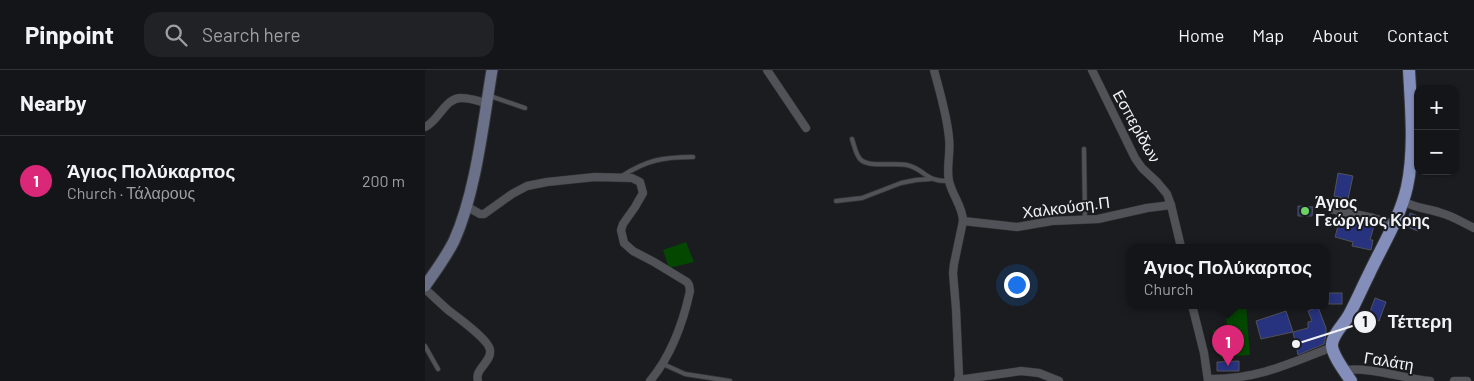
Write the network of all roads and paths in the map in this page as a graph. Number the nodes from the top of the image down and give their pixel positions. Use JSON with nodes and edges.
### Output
{"nodes":[{"id":1,"x":492,"y":70,"type":"edge"},
{"id":2,"x":767,"y":70,"type":"edge"},
{"id":3,"x":934,"y":70,"type":"edge"},
{"id":4,"x":1092,"y":70,"type":"edge"},
{"id":5,"x":1409,"y":70,"type":"edge"},
{"id":6,"x":487,"y":99,"type":"junction"},
{"id":7,"x":525,"y":108,"type":"dead end"},
{"id":8,"x":425,"y":128,"type":"edge"},
{"id":9,"x":806,"y":128,"type":"dead end"},
{"id":10,"x":852,"y":139,"type":"dead end"},
{"id":11,"x":1084,"y":149,"type":"dead end"},
{"id":12,"x":693,"y":157,"type":"dead end"},
{"id":13,"x":620,"y":177,"type":"junction"},
{"id":14,"x":931,"y":179,"type":"junction"},
{"id":15,"x":949,"y":181,"type":"junction"},
{"id":16,"x":1403,"y":200,"type":"junction"},
{"id":17,"x":836,"y":201,"type":"dead end"},
{"id":18,"x":1171,"y":205,"type":"junction"},
{"id":19,"x":466,"y":206,"type":"junction"},
{"id":20,"x":1331,"y":210,"type":"dead end"},
{"id":21,"x":1085,"y":219,"type":"junction"},
{"id":22,"x":963,"y":221,"type":"junction"},
{"id":23,"x":1393,"y":224,"type":"junction"},
{"id":24,"x":1474,"y":228,"type":"edge"},
{"id":25,"x":1180,"y":244,"type":"edge"},
{"id":26,"x":425,"y":288,"type":"edge"},
{"id":27,"x":1193,"y":309,"type":"edge"},
{"id":28,"x":425,"y":346,"type":"edge"},
{"id":29,"x":1332,"y":347,"type":"junction"},
{"id":30,"x":663,"y":364,"type":"junction"},
{"id":31,"x":438,"y":369,"type":"dead end"},
{"id":32,"x":1347,"y":376,"type":"edge"},
{"id":33,"x":1208,"y":380,"type":"edge"},
{"id":34,"x":478,"y":381,"type":"edge"},
{"id":35,"x":650,"y":381,"type":"edge"},
{"id":36,"x":730,"y":381,"type":"edge"},
{"id":37,"x":958,"y":381,"type":"edge"},
{"id":38,"x":1059,"y":381,"type":"edge"},
{"id":39,"x":1430,"y":381,"type":"edge"},
{"id":40,"x":1454,"y":381,"type":"edge"},
{"id":41,"x":1467,"y":381,"type":"edge"}],
"edges":[{"from":1,"to":6,"type":"main road"},
{"from":2,"to":9,"type":"street"},
{"from":3,"to":15,"type":"street"},
{"from":4,"to":18,"type":"street","name":"Εσπερίδων"},
{"from":5,"to":16,"type":"main road"},
{"from":6,"to":7,"type":"lane"},
{"from":6,"to":8,"type":"street"},
{"from":6,"to":19,"type":"main road"},
{"from":10,"to":14,"type":"lane"},
{"from":11,"to":21,"type":"lane"},
{"from":12,"to":13,"type":"lane"},
{"from":13,"to":19,"type":"street"},
{"from":13,"to":30,"type":"street"},
{"from":14,"to":15,"type":"lane"},
{"from":14,"to":17,"type":"lane"},
{"from":15,"to":22,"type":"street"},
{"from":16,"to":23,"type":"main road"},
{"from":16,"to":24,"type":"street"},
{"from":18,"to":21,"type":"street","name":"Χαλκούση.Π"},
{"from":18,"to":25,"type":"street","name":"Εσπερίδων"},
{"from":19,"to":26,"type":"main road"},
{"from":20,"to":23,"type":"street"},
{"from":21,"to":22,"type":"street","name":"Χαλκούση.Π"},
{"from":22,"to":37,"type":"street"},
{"from":23,"to":29,"type":"main road"},
{"from":26,"to":34,"type":"street"},
{"from":27,"to":33,"type":"street"},
{"from":28,"to":31,"type":"lane"},
{"from":29,"to":32,"type":"main road"},
{"from":29,"to":33,"type":"street"},
{"from":30,"to":35,"type":"street"},
{"from":30,"to":36,"type":"lane"},
{"from":32,"to":39,"type":"street","name":"Γαλάτη"},
{"from":37,"to":38,"type":"street"},
{"from":40,"to":41,"type":"street"}]}
